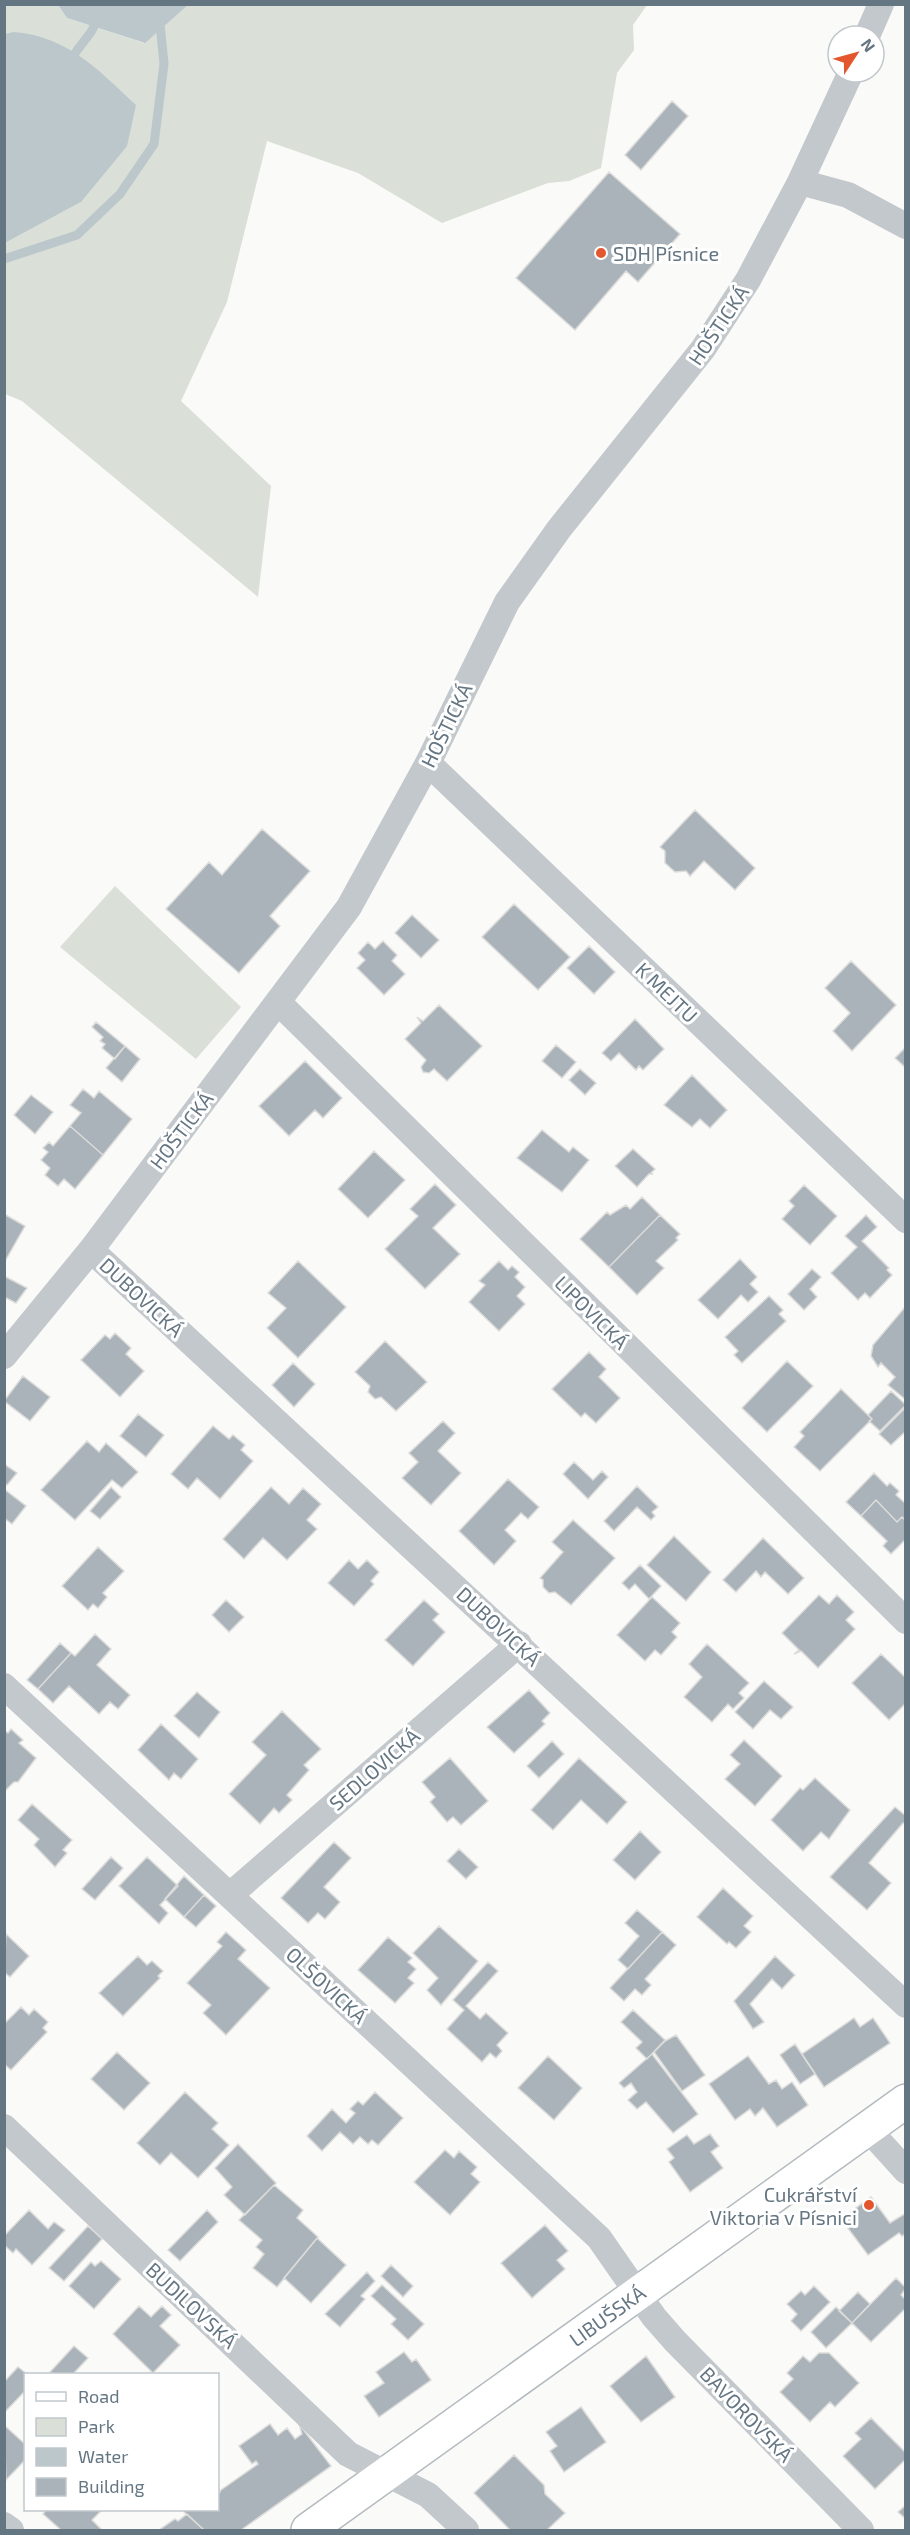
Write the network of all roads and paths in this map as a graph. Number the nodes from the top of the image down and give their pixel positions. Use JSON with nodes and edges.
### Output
{"nodes":[{"id":1,"x":881,"y":4,"type":"edge"},
{"id":2,"x":872,"y":24,"type":"edge"},
{"id":3,"x":845,"y":84,"type":"edge"},
{"id":4,"x":800,"y":182,"type":"junction"},
{"id":5,"x":906,"y":226,"type":"edge"},
{"id":6,"x":428,"y":763,"type":"junction"},
{"id":7,"x":279,"y":1003,"type":"junction"},
{"id":8,"x":906,"y":1220,"type":"edge"},
{"id":9,"x":91,"y":1250,"type":"junction"},
{"id":10,"x":4,"y":1356,"type":"edge"},
{"id":11,"x":906,"y":1621,"type":"edge"},
{"id":12,"x":519,"y":1644,"type":"junction"},
{"id":13,"x":4,"y":1686,"type":"edge"},
{"id":14,"x":230,"y":1895,"type":"junction"},
{"id":15,"x":906,"y":2005,"type":"edge"},
{"id":16,"x":906,"y":2101,"type":"edge"},
{"id":17,"x":4,"y":2127,"type":"edge"},
{"id":18,"x":868,"y":2128,"type":"junction"},
{"id":19,"x":906,"y":2171,"type":"edge"},
{"id":20,"x":638,"y":2294,"type":"junction"},
{"id":21,"x":385,"y":2475,"type":"junction"},
{"id":22,"x":4,"y":2525,"type":"edge"},
{"id":23,"x":11,"y":2530,"type":"edge"},
{"id":24,"x":308,"y":2530,"type":"edge"},
{"id":25,"x":466,"y":2530,"type":"edge"},
{"id":26,"x":861,"y":2530,"type":"edge"}],
"edges":[{"from":1,"to":2,"type":"street"},
{"from":3,"to":4,"type":"street","name":"HOŠTICKÁ"},
{"from":4,"to":5,"type":"street"},
{"from":4,"to":6,"type":"street","name":"HOŠTICKÁ"},
{"from":6,"to":7,"type":"street","name":"HOŠTICKÁ"},
{"from":6,"to":8,"type":"street","name":"K MEJTU"},
{"from":7,"to":9,"type":"street","name":"HOŠTICKÁ"},
{"from":7,"to":11,"type":"street","name":"LIPOVICKÁ"},
{"from":9,"to":10,"type":"street","name":"HOŠTICKÁ"},
{"from":9,"to":12,"type":"street","name":"DUBOVICKÁ"},
{"from":12,"to":14,"type":"street","name":"SEDLOVICKÁ"},
{"from":12,"to":15,"type":"street","name":"DUBOVICKÁ"},
{"from":13,"to":14,"type":"street","name":"OLŠOVICKÁ"},
{"from":14,"to":20,"type":"street","name":"OLŠOVICKÁ"},
{"from":16,"to":18,"type":"street","name":"LIBUŠSKÁ"},
{"from":17,"to":21,"type":"street","name":"BUDILOVSKÁ"},
{"from":18,"to":19,"type":"street"},
{"from":18,"to":20,"type":"street","name":"LIBUŠSKÁ"},
{"from":20,"to":21,"type":"street","name":"LIBUŠSKÁ"},
{"from":20,"to":26,"type":"street","name":"BAVOROVSKÁ"},
{"from":21,"to":24,"type":"street","name":"LIBUŠSKÁ"},
{"from":21,"to":25,"type":"street","name":"BUDILOVSKÁ"},
{"from":22,"to":23,"type":"street"}]}
